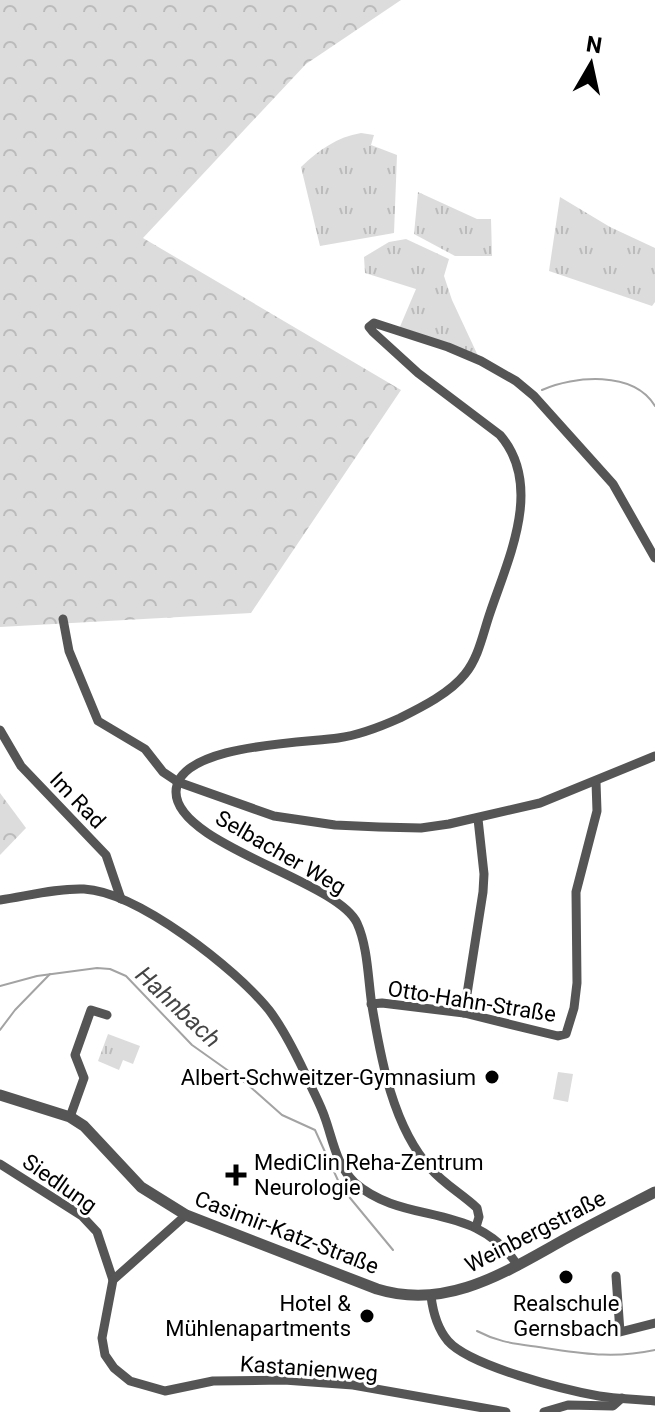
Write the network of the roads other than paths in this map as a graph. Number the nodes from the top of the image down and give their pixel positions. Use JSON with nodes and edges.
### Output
{"nodes":[{"id":1,"x":655,"y":558,"type":"edge"},
{"id":2,"x":63,"y":619,"type":"dead end"},
{"id":3,"x":0,"y":730,"type":"edge"},
{"id":4,"x":655,"y":756,"type":"edge"},
{"id":5,"x":178,"y":782,"type":"junction"},
{"id":6,"x":596,"y":782,"type":"junction"},
{"id":7,"x":478,"y":819,"type":"junction"},
{"id":8,"x":121,"y":899,"type":"junction"},
{"id":9,"x":0,"y":900,"type":"edge"},
{"id":10,"x":371,"y":1004,"type":"junction"},
{"id":11,"x":464,"y":1013,"type":"junction"},
{"id":12,"x":107,"y":1015,"type":"dead end"},
{"id":13,"x":0,"y":1095,"type":"edge"},
{"id":14,"x":70,"y":1117,"type":"junction"},
{"id":15,"x":0,"y":1164,"type":"edge"},
{"id":16,"x":655,"y":1192,"type":"edge"},
{"id":17,"x":186,"y":1215,"type":"junction"},
{"id":18,"x":476,"y":1227,"type":"junction"},
{"id":19,"x":518,"y":1266,"type":"junction"},
{"id":20,"x":616,"y":1276,"type":"dead end"},
{"id":21,"x":113,"y":1280,"type":"junction"},
{"id":22,"x":383,"y":1291,"type":"joint"},
{"id":23,"x":431,"y":1296,"type":"junction"},
{"id":24,"x":655,"y":1323,"type":"edge"},
{"id":25,"x":622,"y":1398,"type":"junction"},
{"id":26,"x":655,"y":1401,"type":"edge"},
{"id":27,"x":506,"y":1412,"type":"edge"},
{"id":28,"x":544,"y":1412,"type":"edge"}],
"edges":[{"from":1,"to":5,"type":"street"},
{"from":2,"to":5,"type":"street","name":"Selbacher Weg"},
{"from":3,"to":8,"type":"street","name":"Im Rad"},
{"from":4,"to":6,"type":"street"},
{"from":5,"to":7,"type":"street"},
{"from":5,"to":10,"type":"street","name":"Selbacher Weg"},
{"from":6,"to":7,"type":"street"},
{"from":6,"to":11,"type":"street","name":"Otto-Hahn-Straße"},
{"from":7,"to":11,"type":"street"},
{"from":8,"to":9,"type":"street"},
{"from":8,"to":18,"type":"street"},
{"from":10,"to":11,"type":"street","name":"Otto-Hahn-Straße"},
{"from":10,"to":18,"type":"street","name":"Selbacher Weg"},
{"from":12,"to":14,"type":"street"},
{"from":13,"to":14,"type":"street","name":"Casimir-Katz-Straße"},
{"from":14,"to":17,"type":"street","name":"Casimir-Katz-Straße"},
{"from":15,"to":21,"type":"street","name":"Siedlung"},
{"from":16,"to":19,"type":"street","name":"Weinbergstraße"},
{"from":17,"to":21,"type":"street"},
{"from":17,"to":22,"type":"street","name":"Casimir-Katz-Straße"},
{"from":18,"to":19,"type":"street"},
{"from":19,"to":23,"type":"street","name":"Weinbergstraße"},
{"from":20,"to":24,"type":"street"},
{"from":21,"to":27,"type":"street","name":"Kastanienweg"},
{"from":22,"to":23,"type":"street","name":"Weinbergstraße"},
{"from":23,"to":25,"type":"street"},
{"from":25,"to":26,"type":"street"},
{"from":25,"to":28,"type":"street"}]}
